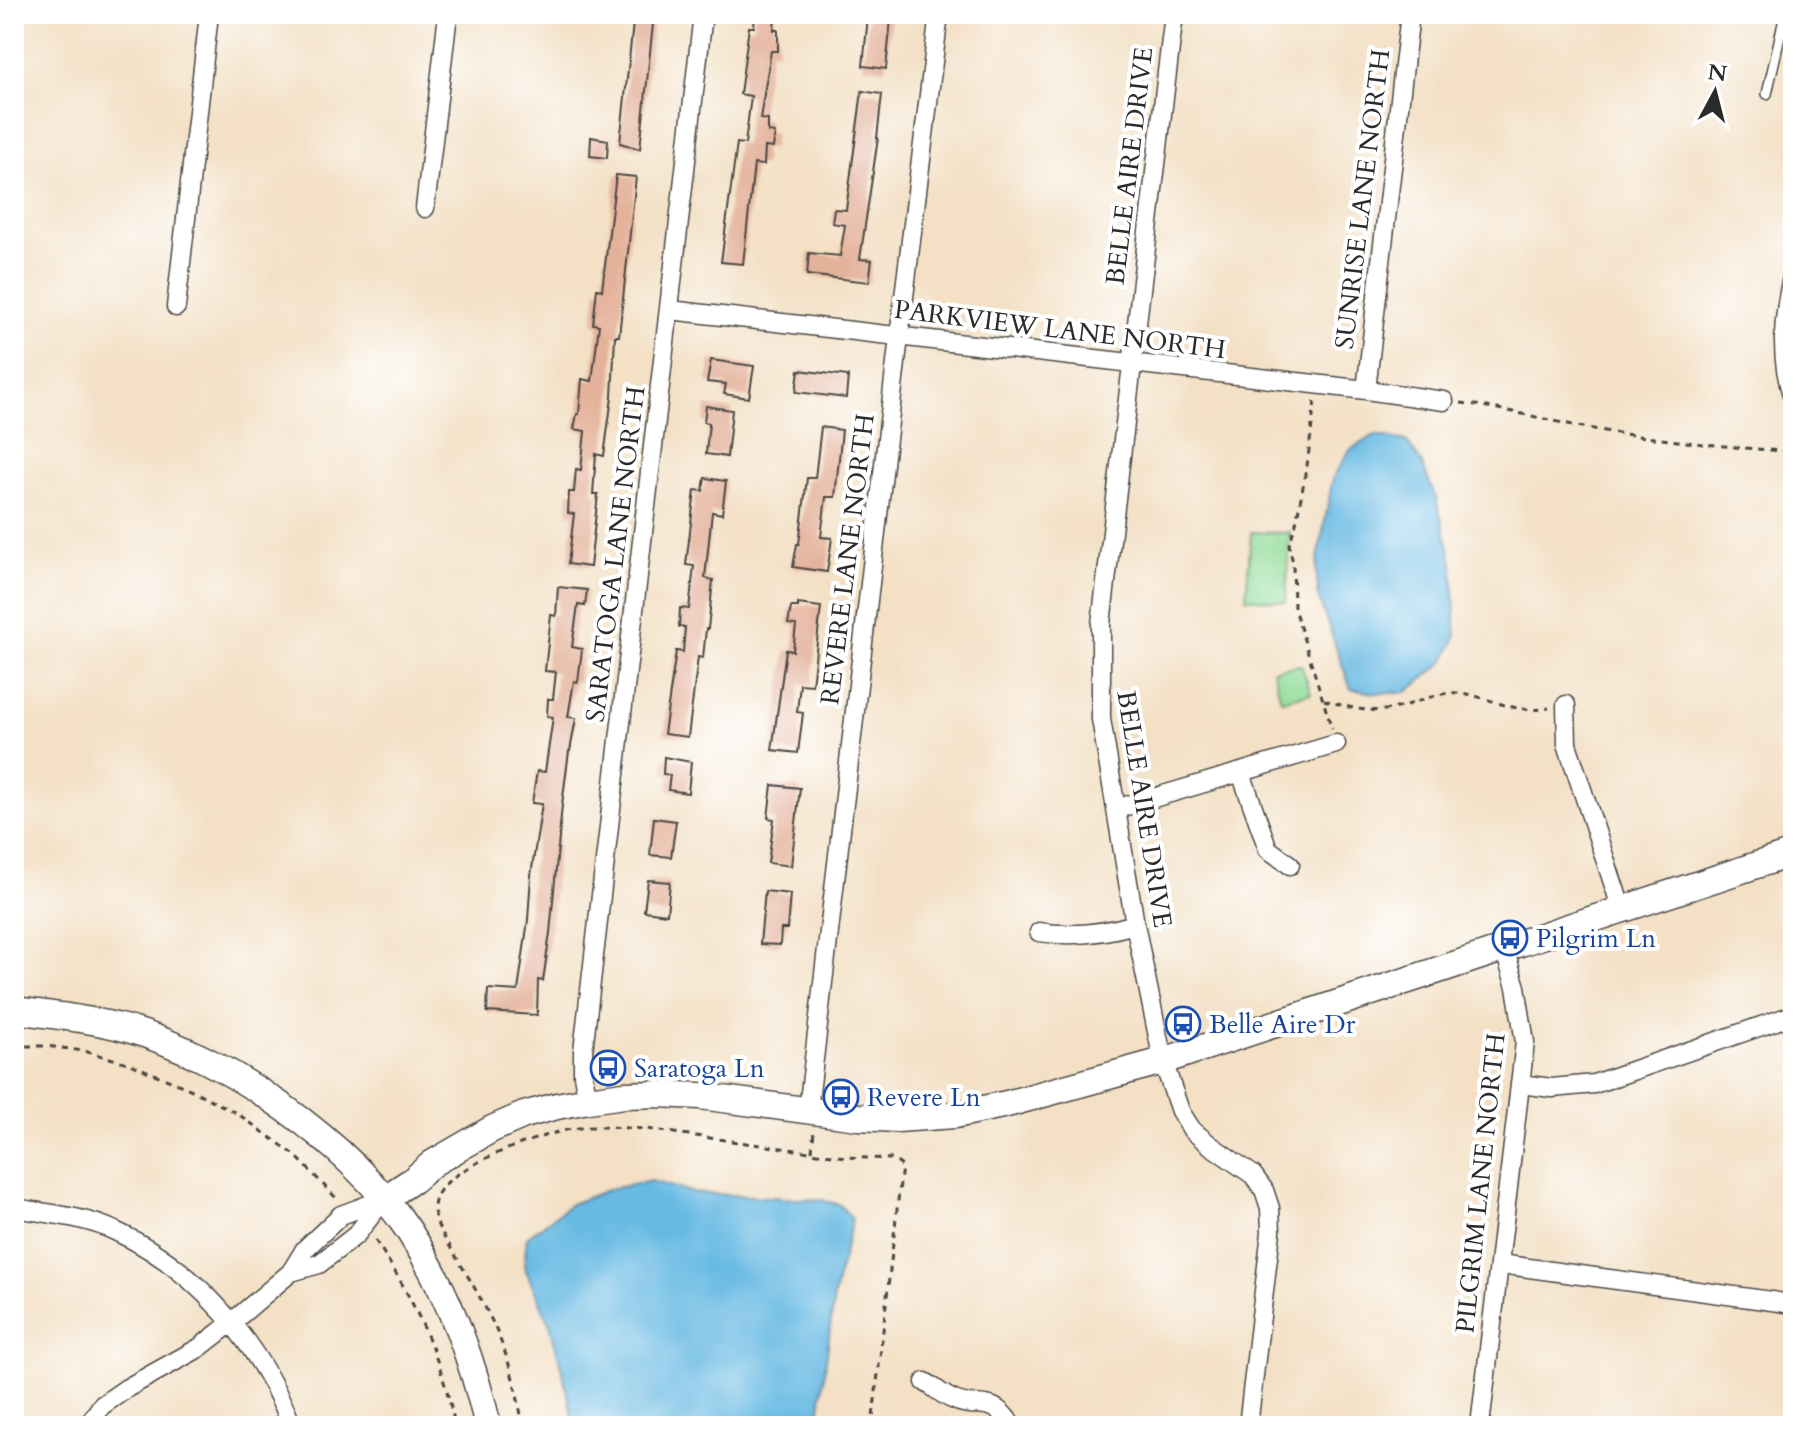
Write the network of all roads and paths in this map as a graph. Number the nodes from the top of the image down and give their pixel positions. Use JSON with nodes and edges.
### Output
{"nodes":[{"id":1,"x":209,"y":14,"type":"edge"},
{"id":2,"x":448,"y":14,"type":"edge"},
{"id":3,"x":703,"y":14,"type":"edge"},
{"id":4,"x":939,"y":14,"type":"edge"},
{"id":5,"x":1174,"y":14,"type":"edge"},
{"id":6,"x":1410,"y":14,"type":"edge"},
{"id":7,"x":1785,"y":14,"type":"edge"},
{"id":8,"x":1767,"y":94,"type":"dead end"},
{"id":9,"x":425,"y":208,"type":"dead end"},
{"id":10,"x":1793,"y":273,"type":"edge"},
{"id":11,"x":176,"y":307,"type":"dead end"},
{"id":12,"x":670,"y":310,"type":"junction"},
{"id":13,"x":899,"y":337,"type":"junction"},
{"id":14,"x":1132,"y":362,"type":"junction"},
{"id":15,"x":1317,"y":385,"type":"junction"},
{"id":16,"x":1366,"y":390,"type":"junction"},
{"id":17,"x":1793,"y":398,"type":"edge"},
{"id":18,"x":1444,"y":401,"type":"joint"},
{"id":19,"x":1793,"y":452,"type":"edge"},
{"id":20,"x":1324,"y":700,"type":"junction"},
{"id":21,"x":1566,"y":705,"type":"joint"},
{"id":22,"x":1336,"y":744,"type":"joint"},
{"id":23,"x":1241,"y":773,"type":"junction"},
{"id":24,"x":1116,"y":809,"type":"junction"},
{"id":25,"x":1793,"y":853,"type":"edge"},
{"id":26,"x":1290,"y":865,"type":"dead end"},
{"id":27,"x":1622,"y":910,"type":"junction"},
{"id":28,"x":1135,"y":924,"type":"junction"},
{"id":29,"x":1039,"y":932,"type":"dead end"},
{"id":30,"x":1504,"y":948,"type":"junction"},
{"id":31,"x":14,"y":1010,"type":"edge"},
{"id":32,"x":1793,"y":1015,"type":"edge"},
{"id":33,"x":14,"y":1046,"type":"edge"},
{"id":34,"x":1163,"y":1061,"type":"junction"},
{"id":35,"x":1520,"y":1084,"type":"junction"},
{"id":36,"x":588,"y":1100,"type":"junction"},
{"id":37,"x":808,"y":1110,"type":"junction"},
{"id":38,"x":384,"y":1199,"type":"junction"},
{"id":39,"x":338,"y":1200,"type":"dead end"},
{"id":40,"x":14,"y":1208,"type":"edge"},
{"id":41,"x":375,"y":1240,"type":"dead end"},
{"id":42,"x":1500,"y":1264,"type":"junction"},
{"id":43,"x":1793,"y":1304,"type":"edge"},
{"id":44,"x":231,"y":1323,"type":"junction"},
{"id":45,"x":925,"y":1382,"type":"dead end"},
{"id":46,"x":88,"y":1426,"type":"edge"},
{"id":47,"x":292,"y":1426,"type":"edge"},
{"id":48,"x":455,"y":1426,"type":"edge"},
{"id":49,"x":488,"y":1426,"type":"edge"},
{"id":50,"x":523,"y":1426,"type":"edge"},
{"id":51,"x":872,"y":1426,"type":"edge"},
{"id":52,"x":1012,"y":1426,"type":"edge"},
{"id":53,"x":1248,"y":1426,"type":"edge"},
{"id":54,"x":1480,"y":1426,"type":"edge"}],
"edges":[{"from":1,"to":11,"type":"street"},
{"from":2,"to":9,"type":"street"},
{"from":3,"to":12,"type":"street","name":"SARATOGA LANE NORTH"},
{"from":4,"to":13,"type":"street","name":"REVERE LANE NORTH"},
{"from":5,"to":14,"type":"street","name":"BELLE AIRE DRIVE"},
{"from":6,"to":16,"type":"street","name":"SUNRISE LANE NORTH"},
{"from":7,"to":8,"type":"lane"},
{"from":10,"to":17,"type":"street"},
{"from":12,"to":13,"type":"street","name":"PARKVIEW LANE NORTH"},
{"from":12,"to":36,"type":"street","name":"SARATOGA LANE NORTH"},
{"from":13,"to":14,"type":"street","name":"PARKVIEW LANE NORTH"},
{"from":13,"to":37,"type":"street","name":"REVERE LANE NORTH"},
{"from":14,"to":15,"type":"street","name":"PARKVIEW LANE NORTH"},
{"from":14,"to":24,"type":"street","name":"BELLE AIRE DRIVE"},
{"from":15,"to":16,"type":"street","name":"PARKVIEW LANE NORTH"},
{"from":15,"to":20,"type":"path"},
{"from":16,"to":18,"type":"street","name":"PARKVIEW LANE NORTH"},
{"from":18,"to":19,"type":"path"},
{"from":20,"to":21,"type":"path"},
{"from":20,"to":22,"type":"path"},
{"from":21,"to":27,"type":"street"},
{"from":22,"to":23,"type":"street"},
{"from":23,"to":24,"type":"street"},
{"from":23,"to":26,"type":"street"},
{"from":24,"to":28,"type":"street","name":"BELLE AIRE DRIVE"},
{"from":25,"to":27,"type":"street"},
{"from":27,"to":30,"type":"street"},
{"from":28,"to":29,"type":"street"},
{"from":28,"to":34,"type":"street","name":"BELLE AIRE DRIVE"},
{"from":30,"to":34,"type":"street"},
{"from":30,"to":35,"type":"street","name":"PILGRIM LANE NORTH"},
{"from":31,"to":38,"type":"street"},
{"from":32,"to":35,"type":"street"},
{"from":33,"to":39,"type":"path"},
{"from":34,"to":37,"type":"street"},
{"from":34,"to":53,"type":"street","name":"BELLE AIRE DRIVE"},
{"from":35,"to":42,"type":"street","name":"PILGRIM LANE NORTH"},
{"from":36,"to":37,"type":"street"},
{"from":36,"to":38,"type":"street"},
{"from":38,"to":44,"type":"street"},
{"from":38,"to":49,"type":"street"},
{"from":40,"to":44,"type":"street"},
{"from":41,"to":48,"type":"path"},
{"from":42,"to":43,"type":"street"},
{"from":42,"to":54,"type":"street","name":"PILGRIM LANE NORTH"},
{"from":44,"to":46,"type":"street"},
{"from":44,"to":47,"type":"street"},
{"from":45,"to":52,"type":"street"},
{"from":50,"to":51,"type":"path"}]}
